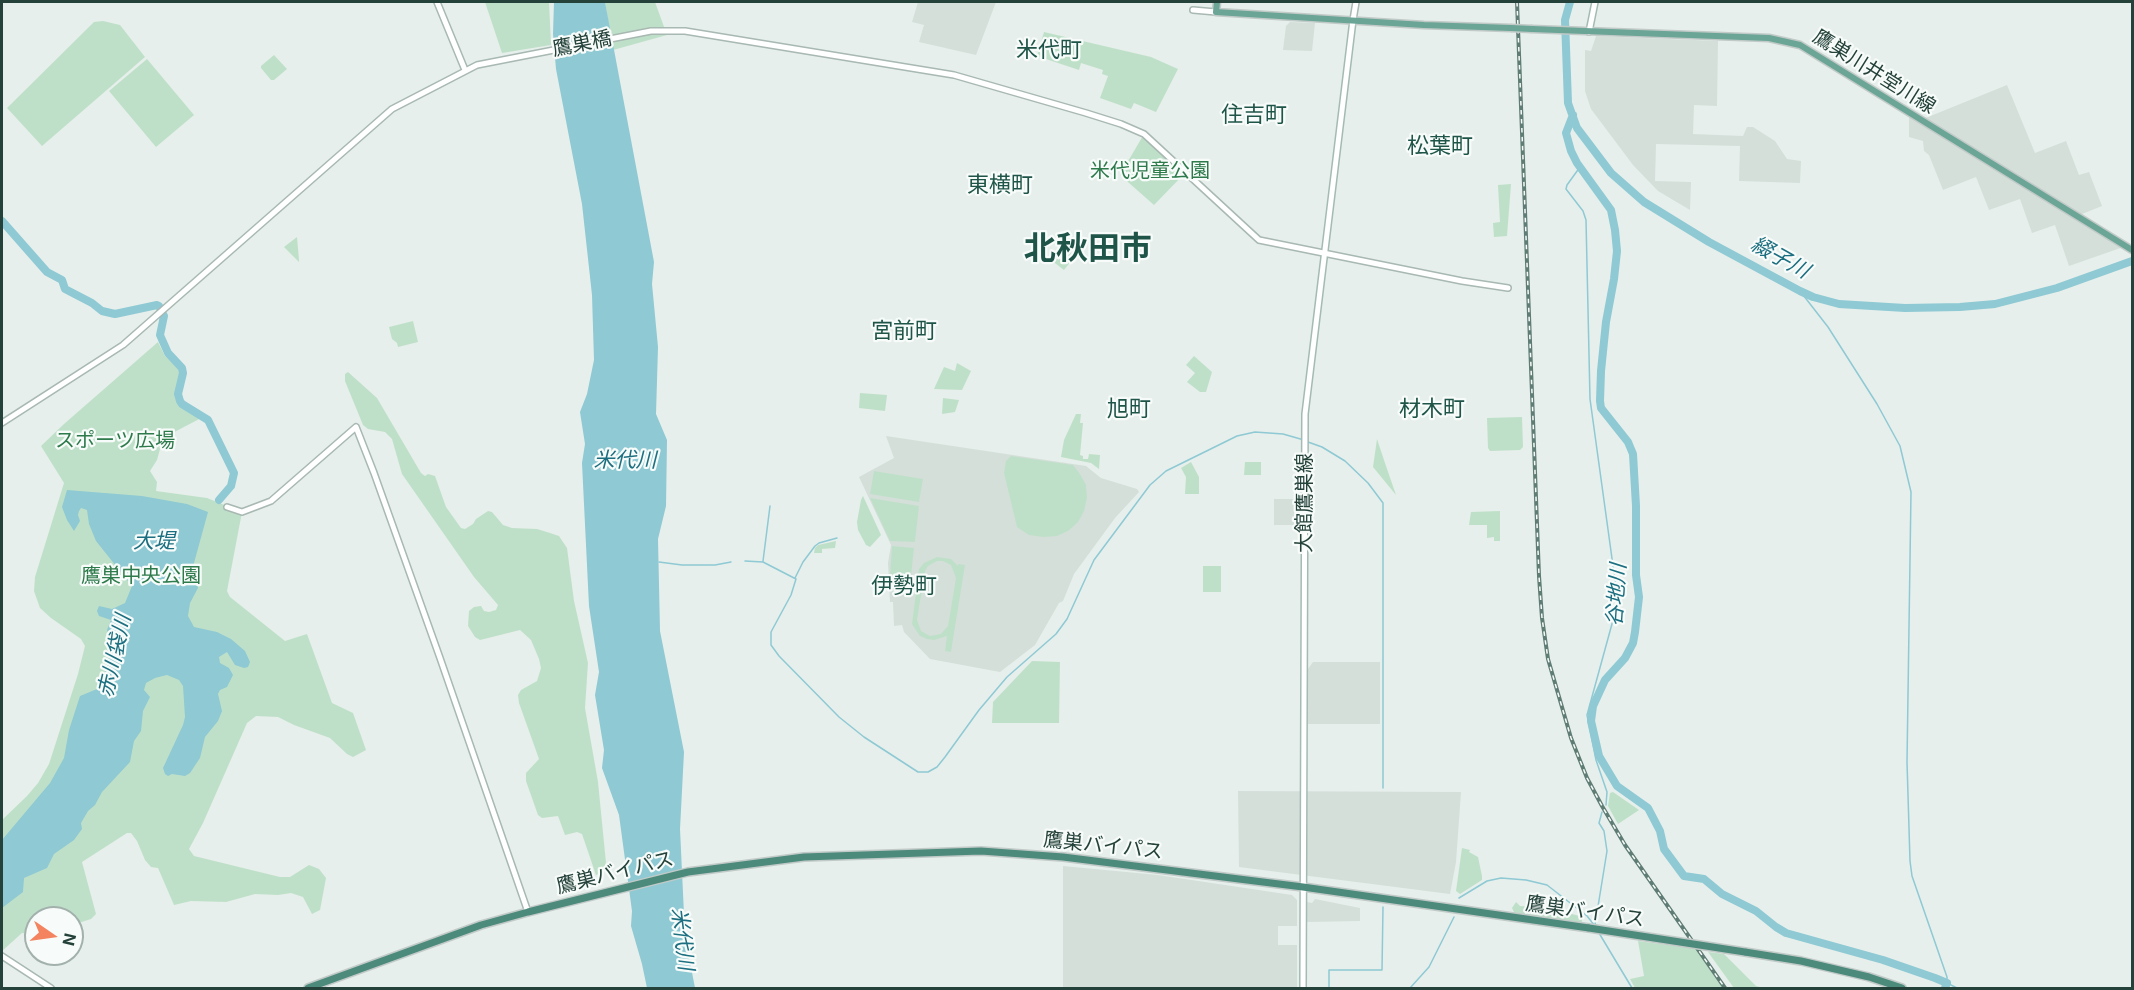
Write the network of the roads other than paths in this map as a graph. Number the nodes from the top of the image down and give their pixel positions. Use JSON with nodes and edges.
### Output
{"nodes":[{"id":1,"x":437,"y":2,"type":"edge"},
{"id":2,"x":1217,"y":2,"type":"edge"},
{"id":3,"x":1356,"y":2,"type":"edge"},
{"id":4,"x":1595,"y":2,"type":"edge"},
{"id":5,"x":1193,"y":10,"type":"dead end"},
{"id":6,"x":1216,"y":12,"type":"junction"},
{"id":7,"x":1353,"y":20,"type":"junction"},
{"id":8,"x":1589,"y":32,"type":"junction"},
{"id":9,"x":465,"y":70,"type":"junction"},
{"id":10,"x":2132,"y":250,"type":"edge"},
{"id":11,"x":1324,"y":254,"type":"junction"},
{"id":12,"x":1508,"y":288,"type":"dead end"},
{"id":13,"x":2,"y":423,"type":"edge"},
{"id":14,"x":228,"y":507,"type":"dead end"},
{"id":15,"x":1303,"y":887,"type":"junction"},
{"id":16,"x":528,"y":912,"type":"junction"},
{"id":17,"x":2,"y":956,"type":"edge"},
{"id":18,"x":51,"y":988,"type":"edge"},
{"id":19,"x":309,"y":988,"type":"edge"},
{"id":20,"x":1303,"y":988,"type":"edge"},
{"id":21,"x":1902,"y":988,"type":"edge"}],
"edges":[{"from":1,"to":9,"type":"street"},
{"from":2,"to":6,"type":"main road"},
{"from":3,"to":7,"type":"street","name":"大館鷹巣線"},
{"from":4,"to":8,"type":"street"},
{"from":5,"to":6,"type":"street"},
{"from":6,"to":7,"type":"main road","name":"鷹巣川井堂川線"},
{"from":7,"to":8,"type":"main road","name":"鷹巣川井堂川線","bridge":true},
{"from":7,"to":11,"type":"street","name":"大館鷹巣線"},
{"from":8,"to":10,"type":"main road","name":"鷹巣川井堂川線"},
{"from":9,"to":11,"type":"street","name":"鷹巣橋"},
{"from":9,"to":13,"type":"street","name":"鷹巣橋"},
{"from":11,"to":12,"type":"street","name":"鷹巣橋"},
{"from":11,"to":15,"type":"street","name":"大館鷹巣線"},
{"from":14,"to":16,"type":"street"},
{"from":15,"to":16,"type":"highway","name":"鷹巣バイパス"},
{"from":15,"to":20,"type":"street","name":"大館鷹巣線"},
{"from":15,"to":21,"type":"highway","name":"鷹巣バイパス","bridge":true},
{"from":16,"to":19,"type":"highway","name":"鷹巣バイパス"},
{"from":17,"to":18,"type":"street"}]}
